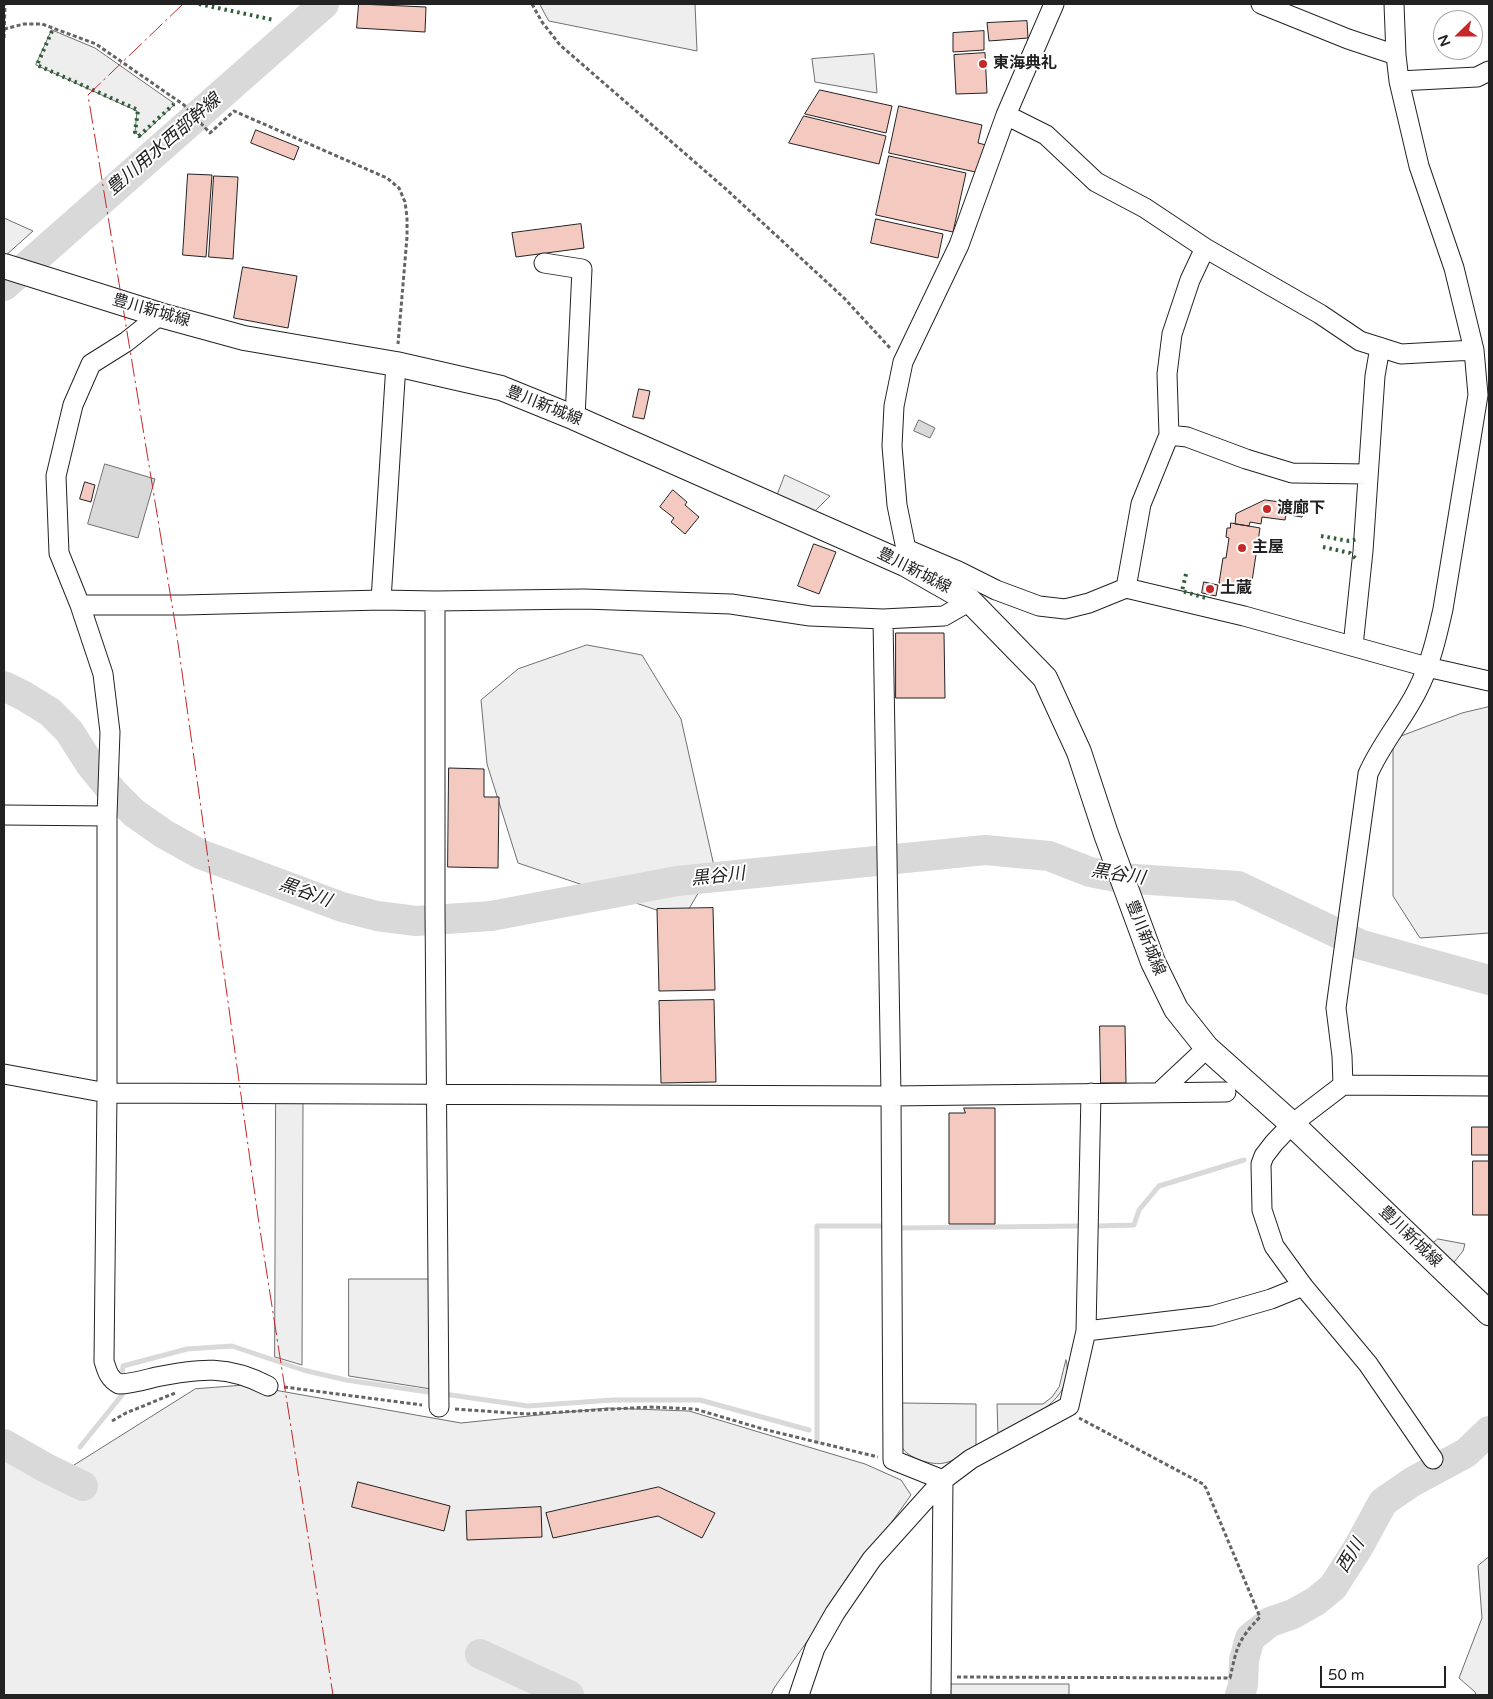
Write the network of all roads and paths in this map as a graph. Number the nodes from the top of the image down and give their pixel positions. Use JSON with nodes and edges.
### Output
{"nodes":[{"id":1,"x":5,"y":4,"type":"edge"},
{"id":2,"x":532,"y":4,"type":"edge"},
{"id":3,"x":1054,"y":4,"type":"edge"},
{"id":4,"x":1261,"y":4,"type":"edge"},
{"id":5,"x":1394,"y":4,"type":"edge"},
{"id":6,"x":4,"y":29,"type":"edge"},
{"id":7,"x":4,"y":38,"type":"edge"},
{"id":8,"x":1396,"y":55,"type":"junction"},
{"id":9,"x":1489,"y":71,"type":"edge"},
{"id":10,"x":1399,"y":81,"type":"junction"},
{"id":11,"x":1006,"y":115,"type":"junction"},
{"id":12,"x":1205,"y":248,"type":"junction"},
{"id":13,"x":544,"y":263,"type":"dead end"},
{"id":14,"x":4,"y":266,"type":"edge"},
{"id":15,"x":160,"y":315,"type":"junction"},
{"id":16,"x":1380,"y":347,"type":"junction"},
{"id":17,"x":1474,"y":350,"type":"junction"},
{"id":18,"x":903,"y":362,"type":"junction"},
{"id":19,"x":396,"y":364,"type":"junction"},
{"id":20,"x":575,"y":418,"type":"junction"},
{"id":21,"x":1170,"y":435,"type":"junction"},
{"id":22,"x":1368,"y":474,"type":"junction"},
{"id":23,"x":905,"y":556,"type":"junction"},
{"id":24,"x":1126,"y":588,"type":"junction"},
{"id":25,"x":381,"y":600,"type":"junction"},
{"id":26,"x":970,"y":601,"type":"junction"},
{"id":27,"x":435,"y":602,"type":"junction"},
{"id":28,"x":80,"y":605,"type":"junction"},
{"id":29,"x":883,"y":619,"type":"junction"},
{"id":30,"x":1353,"y":646,"type":"junction"},
{"id":31,"x":1427,"y":666,"type":"junction"},
{"id":32,"x":1489,"y":681,"type":"edge"},
{"id":33,"x":4,"y":815,"type":"edge"},
{"id":34,"x":107,"y":816,"type":"junction"},
{"id":35,"x":1207,"y":1048,"type":"junction"},
{"id":36,"x":4,"y":1074,"type":"edge"},
{"id":37,"x":1343,"y":1085,"type":"junction"},
{"id":38,"x":1489,"y":1086,"type":"edge"},
{"id":39,"x":1160,"y":1092,"type":"junction"},
{"id":40,"x":1226,"y":1092,"type":"dead end"},
{"id":41,"x":1091,"y":1093,"type":"junction"},
{"id":42,"x":107,"y":1094,"type":"junction"},
{"id":43,"x":437,"y":1094,"type":"junction"},
{"id":44,"x":891,"y":1096,"type":"junction"},
{"id":45,"x":1292,"y":1124,"type":"junction"},
{"id":46,"x":1303,"y":1286,"type":"junction"},
{"id":47,"x":1489,"y":1313,"type":"edge"},
{"id":48,"x":1086,"y":1331,"type":"junction"},
{"id":49,"x":268,"y":1386,"type":"dead end"},
{"id":50,"x":1069,"y":1406,"type":"junction"},
{"id":51,"x":439,"y":1408,"type":"joint"},
{"id":52,"x":1433,"y":1459,"type":"dead end"},
{"id":53,"x":893,"y":1460,"type":"junction"},
{"id":54,"x":943,"y":1480,"type":"junction"},
{"id":55,"x":941,"y":1686,"type":"edge"},
{"id":56,"x":800,"y":1695,"type":"edge"}],
"edges":[{"from":1,"to":6,"type":"path"},
{"from":2,"to":18,"type":"path"},
{"from":3,"to":11,"type":"street"},
{"from":4,"to":8,"type":"street"},
{"from":5,"to":8,"type":"street"},
{"from":6,"to":7,"type":"path"},
{"from":6,"to":19,"type":"path"},
{"from":8,"to":10,"type":"street"},
{"from":9,"to":10,"type":"street"},
{"from":10,"to":17,"type":"street"},
{"from":11,"to":12,"type":"street"},
{"from":11,"to":18,"type":"street"},
{"from":12,"to":16,"type":"street"},
{"from":12,"to":21,"type":"street"},
{"from":13,"to":20,"type":"street"},
{"from":14,"to":15,"type":"main road","name":"豊川新城線"},
{"from":15,"to":19,"type":"main road","name":"豊川新城線"},
{"from":15,"to":28,"type":"street"},
{"from":16,"to":17,"type":"street"},
{"from":16,"to":22,"type":"street"},
{"from":17,"to":31,"type":"street"},
{"from":18,"to":23,"type":"street"},
{"from":19,"to":20,"type":"main road","name":"豊川新城線"},
{"from":19,"to":25,"type":"street"},
{"from":20,"to":23,"type":"main road","name":"豊川新城線"},
{"from":21,"to":22,"type":"street"},
{"from":21,"to":24,"type":"street"},
{"from":22,"to":30,"type":"street"},
{"from":23,"to":24,"type":"street"},
{"from":23,"to":26,"type":"main road","name":"豊川新城線"},
{"from":24,"to":30,"type":"street"},
{"from":25,"to":27,"type":"street"},
{"from":25,"to":28,"type":"street"},
{"from":26,"to":29,"type":"street"},
{"from":26,"to":35,"type":"main road","name":"豊川新城線"},
{"from":27,"to":29,"type":"street"},
{"from":27,"to":43,"type":"street"},
{"from":28,"to":34,"type":"street"},
{"from":29,"to":44,"type":"street"},
{"from":30,"to":31,"type":"street"},
{"from":31,"to":32,"type":"street"},
{"from":31,"to":37,"type":"street"},
{"from":33,"to":34,"type":"street"},
{"from":34,"to":42,"type":"street"},
{"from":35,"to":39,"type":"street"},
{"from":35,"to":45,"type":"main road","name":"豊川新城線"},
{"from":36,"to":42,"type":"street"},
{"from":37,"to":38,"type":"street"},
{"from":37,"to":45,"type":"street"},
{"from":39,"to":40,"type":"street"},
{"from":39,"to":41,"type":"street"},
{"from":41,"to":44,"type":"street"},
{"from":41,"to":48,"type":"street"},
{"from":42,"to":43,"type":"street"},
{"from":42,"to":49,"type":"street"},
{"from":43,"to":44,"type":"street"},
{"from":43,"to":51,"type":"street"},
{"from":44,"to":53,"type":"street"},
{"from":45,"to":46,"type":"street"},
{"from":45,"to":47,"type":"main road","name":"豊川新城線"},
{"from":46,"to":48,"type":"street"},
{"from":46,"to":52,"type":"street"},
{"from":48,"to":50,"type":"street"},
{"from":50,"to":54,"type":"street"},
{"from":50,"to":55,"type":"path"},
{"from":51,"to":53,"type":"path"},
{"from":53,"to":54,"type":"street"},
{"from":54,"to":55,"type":"street"},
{"from":54,"to":56,"type":"street"}]}
